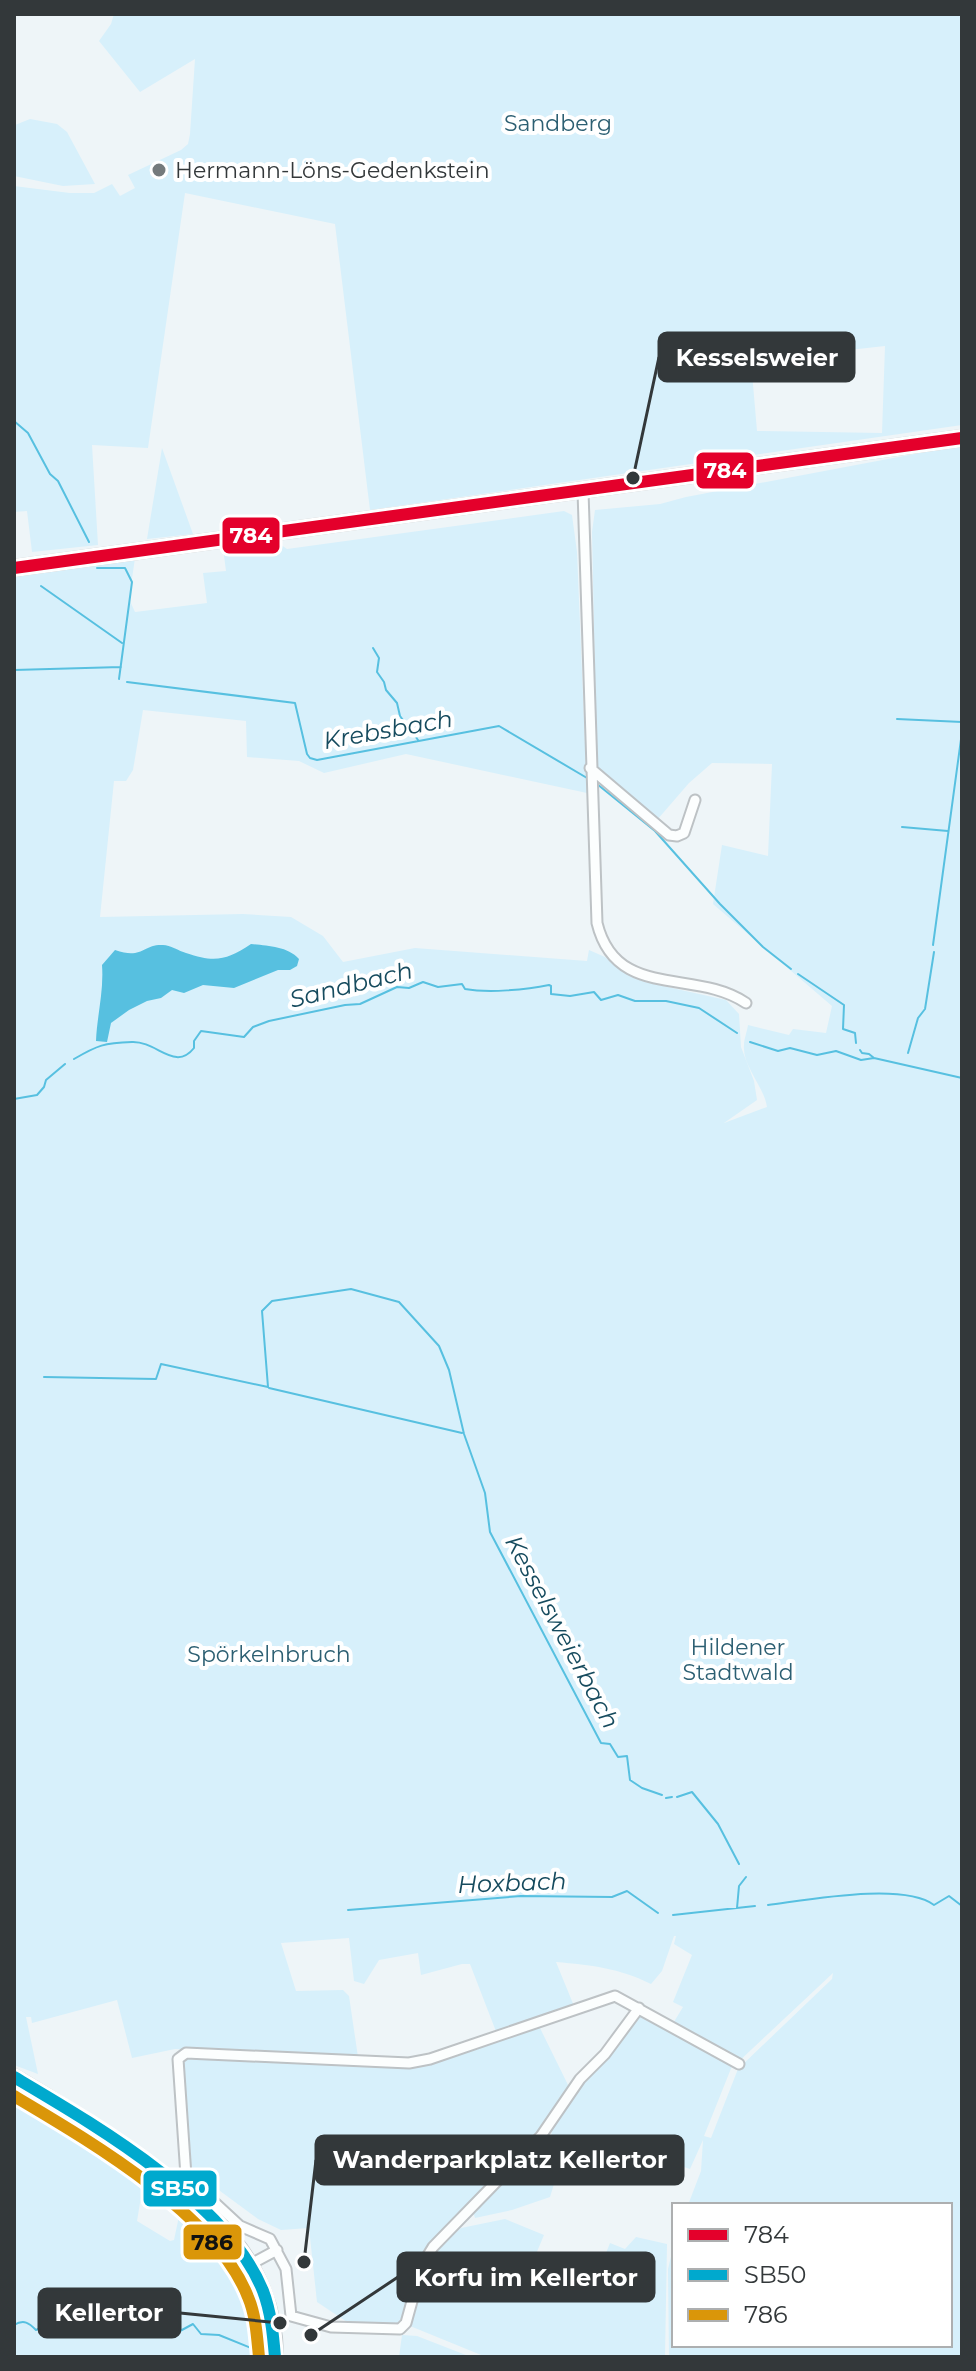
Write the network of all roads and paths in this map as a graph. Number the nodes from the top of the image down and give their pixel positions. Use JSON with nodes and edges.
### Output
{"nodes":[{"id":1,"x":962,"y":438,"type":"edge"},
{"id":2,"x":583,"y":491,"type":"junction"},
{"id":3,"x":14,"y":568,"type":"edge"},
{"id":4,"x":590,"y":768,"type":"junction"},
{"id":5,"x":695,"y":800,"type":"dead end"},
{"id":6,"x":746,"y":1003,"type":"dead end"},
{"id":7,"x":639,"y":2008,"type":"junction"},
{"id":8,"x":739,"y":2064,"type":"dead end"},
{"id":9,"x":14,"y":2077,"type":"edge"},
{"id":10,"x":277,"y":2250,"type":"junction"},
{"id":11,"x":251,"y":2264,"type":"junction"},
{"id":12,"x":275,"y":2357,"type":"edge"}],
"edges":[{"from":1,"to":2,"type":"main road"},
{"from":2,"to":3,"type":"main road"},
{"from":2,"to":4,"type":"street"},
{"from":4,"to":5,"type":"street"},
{"from":4,"to":6,"type":"street"},
{"from":7,"to":8,"type":"street"},
{"from":7,"to":10,"type":"street"},
{"from":7,"to":10,"type":"street"},
{"from":9,"to":11,"type":"main road"},
{"from":10,"to":11,"type":"street"},
{"from":11,"to":12,"type":"main road"}]}
